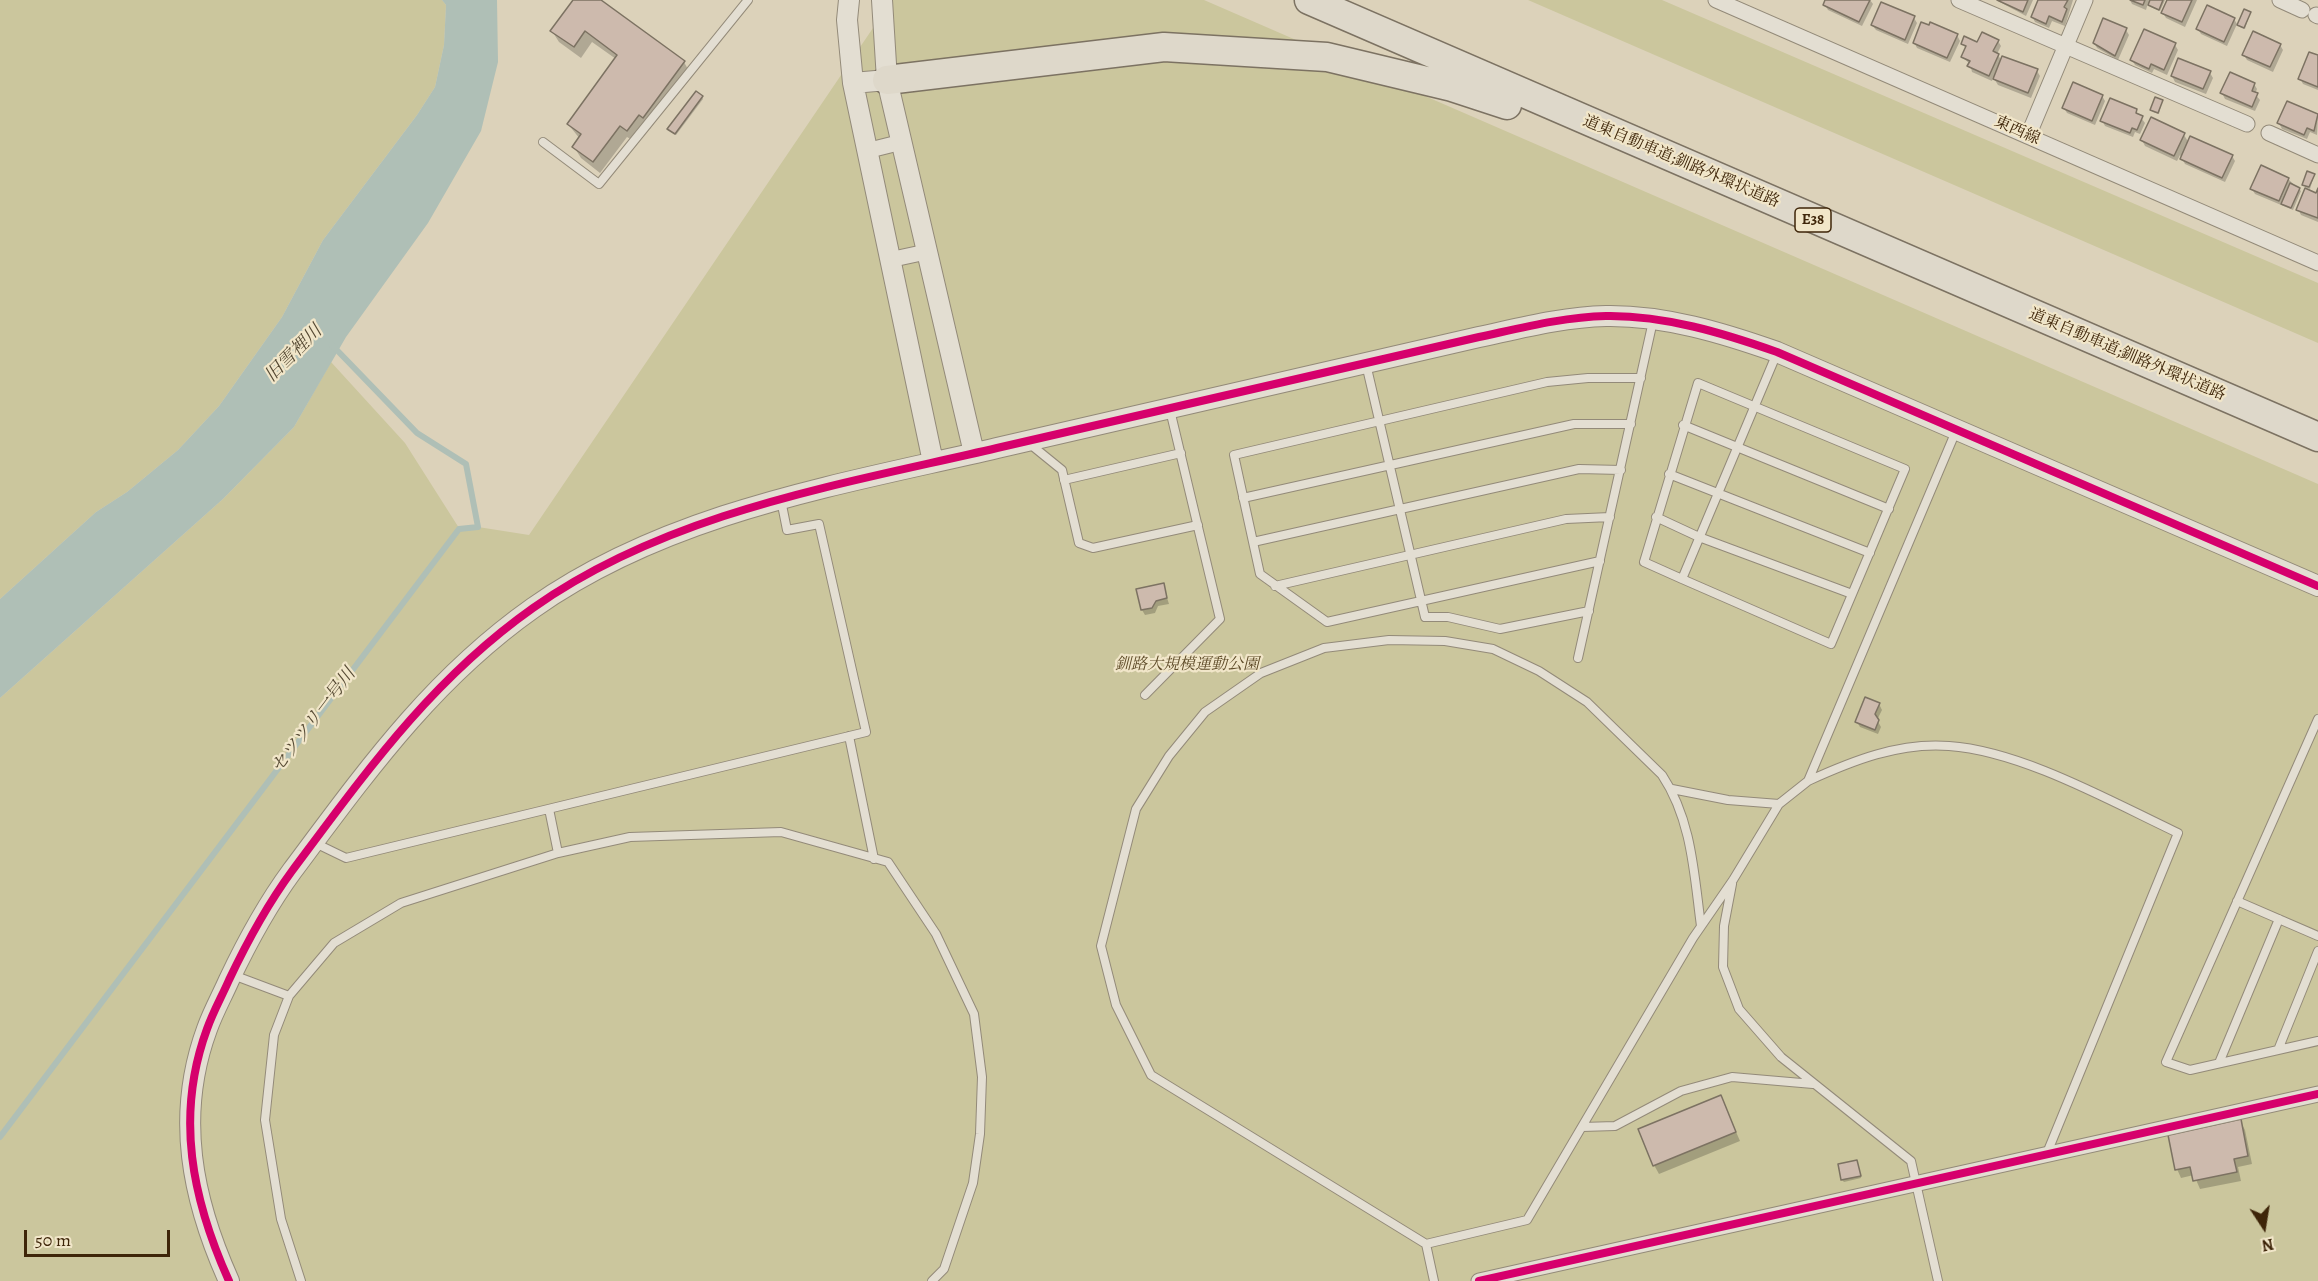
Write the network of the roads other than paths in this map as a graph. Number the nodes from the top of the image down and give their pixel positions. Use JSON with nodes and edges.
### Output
{"nodes":[{"id":1,"x":748,"y":0,"type":"edge"},
{"id":2,"x":849,"y":0,"type":"edge"},
{"id":3,"x":882,"y":0,"type":"edge"},
{"id":4,"x":1309,"y":0,"type":"edge"},
{"id":5,"x":1351,"y":0,"type":"edge"},
{"id":6,"x":1716,"y":0,"type":"edge"},
{"id":7,"x":1959,"y":0,"type":"edge"},
{"id":8,"x":2085,"y":0,"type":"edge"},
{"id":9,"x":2280,"y":0,"type":"edge"},
{"id":10,"x":2312,"y":14,"type":"edge"},
{"id":11,"x":2065,"y":46,"type":"junction"},
{"id":12,"x":888,"y":80,"type":"junction"},
{"id":13,"x":853,"y":83,"type":"junction"},
{"id":14,"x":2247,"y":124,"type":"dead end"},
{"id":15,"x":2269,"y":133,"type":"dead end"},
{"id":16,"x":2028,"y":136,"type":"junction"},
{"id":17,"x":543,"y":142,"type":"dead end"},
{"id":18,"x":902,"y":142,"type":"junction"},
{"id":19,"x":866,"y":151,"type":"junction"},
{"id":20,"x":2318,"y":154,"type":"edge"},
{"id":21,"x":1669,"y":158,"type":"junction"},
{"id":22,"x":926,"y":252,"type":"junction"},
{"id":23,"x":889,"y":260,"type":"junction"},
{"id":24,"x":2318,"y":262,"type":"edge"},
{"id":25,"x":1653,"y":321,"type":"junction"},
{"id":26,"x":1777,"y":352,"type":"junction"},
{"id":27,"x":1366,"y":363,"type":"junction"},
{"id":28,"x":1641,"y":378,"type":"junction"},
{"id":29,"x":1755,"y":405,"type":"junction"},
{"id":30,"x":1170,"y":408,"type":"junction"},
{"id":31,"x":2318,"y":419,"type":"edge"},
{"id":32,"x":1379,"y":420,"type":"junction"},
{"id":33,"x":1631,"y":424,"type":"junction"},
{"id":34,"x":1683,"y":425,"type":"junction"},
{"id":35,"x":1956,"y":431,"type":"junction"},
{"id":36,"x":2318,"y":437,"type":"edge"},
{"id":37,"x":1027,"y":441,"type":"junction"},
{"id":38,"x":1736,"y":449,"type":"junction"},
{"id":39,"x":974,"y":453,"type":"junction"},
{"id":40,"x":1181,"y":453,"type":"junction"},
{"id":41,"x":933,"y":462,"type":"junction"},
{"id":42,"x":1389,"y":464,"type":"junction"},
{"id":43,"x":1621,"y":470,"type":"junction"},
{"id":44,"x":1669,"y":474,"type":"junction"},
{"id":45,"x":1064,"y":480,"type":"junction"},
{"id":46,"x":1717,"y":494,"type":"junction"},
{"id":47,"x":1243,"y":498,"type":"junction"},
{"id":48,"x":781,"y":500,"type":"junction"},
{"id":49,"x":1888,"y":509,"type":"junction"},
{"id":50,"x":1400,"y":510,"type":"junction"},
{"id":51,"x":1610,"y":517,"type":"junction"},
{"id":52,"x":1656,"y":517,"type":"junction"},
{"id":53,"x":1198,"y":525,"type":"junction"},
{"id":54,"x":1699,"y":537,"type":"junction"},
{"id":55,"x":1252,"y":542,"type":"junction"},
{"id":56,"x":1410,"y":553,"type":"junction"},
{"id":57,"x":1870,"y":553,"type":"junction"},
{"id":58,"x":1600,"y":561,"type":"junction"},
{"id":59,"x":1682,"y":579,"type":"junction"},
{"id":60,"x":1275,"y":586,"type":"junction"},
{"id":61,"x":2318,"y":586,"type":"edge"},
{"id":62,"x":1852,"y":594,"type":"junction"},
{"id":63,"x":1421,"y":601,"type":"junction"},
{"id":64,"x":1589,"y":611,"type":"junction"},
{"id":65,"x":1578,"y":658,"type":"dead end"},
{"id":66,"x":1145,"y":695,"type":"dead end"},
{"id":67,"x":2318,"y":719,"type":"edge"},
{"id":68,"x":849,"y":736,"type":"junction"},
{"id":69,"x":1808,"y":781,"type":"junction"},
{"id":70,"x":1672,"y":789,"type":"junction"},
{"id":71,"x":1779,"y":804,"type":"junction"},
{"id":72,"x":549,"y":809,"type":"junction"},
{"id":73,"x":314,"y":842,"type":"junction"},
{"id":74,"x":558,"y":853,"type":"junction"},
{"id":75,"x":874,"y":859,"type":"junction"},
{"id":76,"x":1733,"y":880,"type":"junction"},
{"id":77,"x":2238,"y":901,"type":"junction"},
{"id":78,"x":2279,"y":919,"type":"junction"},
{"id":79,"x":1701,"y":926,"type":"junction"},
{"id":80,"x":2318,"y":936,"type":"edge"},
{"id":81,"x":2318,"y":951,"type":"edge"},
{"id":82,"x":232,"y":975,"type":"junction"},
{"id":83,"x":289,"y":996,"type":"junction"},
{"id":84,"x":2318,"y":1041,"type":"edge"},
{"id":85,"x":2278,"y":1050,"type":"junction"},
{"id":86,"x":2219,"y":1064,"type":"junction"},
{"id":87,"x":1814,"y":1084,"type":"junction"},
{"id":88,"x":2318,"y":1094,"type":"edge"},
{"id":89,"x":1582,"y":1127,"type":"junction"},
{"id":90,"x":2047,"y":1153,"type":"junction"},
{"id":91,"x":1916,"y":1182,"type":"junction"},
{"id":92,"x":1426,"y":1244,"type":"junction"},
{"id":93,"x":229,"y":1281,"type":"edge"},
{"id":94,"x":301,"y":1281,"type":"edge"},
{"id":95,"x":932,"y":1281,"type":"edge"},
{"id":96,"x":1434,"y":1281,"type":"edge"},
{"id":97,"x":1479,"y":1281,"type":"edge"},
{"id":98,"x":1938,"y":1281,"type":"edge"}],
"edges":[{"from":1,"to":17,"type":"lane"},
{"from":2,"to":13,"type":"street"},
{"from":3,"to":12,"type":"street"},
{"from":4,"to":21,"type":"highway","name":"道東自動車道;釧路外環状道路","number":"E38"},
{"from":5,"to":31,"type":"highway","name":"道東自動車道;釧路外環状道路","number":"E38"},
{"from":6,"to":16,"type":"street","name":"東西線"},
{"from":7,"to":11,"type":"street"},
{"from":8,"to":11,"type":"street"},
{"from":9,"to":10,"type":"street"},
{"from":11,"to":14,"type":"street"},
{"from":11,"to":16,"type":"street"},
{"from":12,"to":13,"type":"street"},
{"from":12,"to":18,"type":"street"},
{"from":12,"to":21,"type":"highway"},
{"from":13,"to":19,"type":"street"},
{"from":15,"to":20,"type":"street"},
{"from":16,"to":24,"type":"street","name":"東西線"},
{"from":18,"to":19,"type":"street"},
{"from":18,"to":22,"type":"street"},
{"from":19,"to":23,"type":"street"},
{"from":21,"to":36,"type":"highway","name":"道東自動車道;釧路外環状道路","number":"E38"},
{"from":22,"to":23,"type":"street"},
{"from":22,"to":39,"type":"street"},
{"from":23,"to":41,"type":"street"},
{"from":25,"to":26,"type":"street"},
{"from":25,"to":27,"type":"street"},
{"from":25,"to":28,"type":"lane"},
{"from":26,"to":29,"type":"lane"},
{"from":26,"to":35,"type":"street"},
{"from":27,"to":30,"type":"street"},
{"from":27,"to":32,"type":"lane"},
{"from":28,"to":32,"type":"lane"},
{"from":28,"to":33,"type":"lane"},
{"from":29,"to":34,"type":"lane"},
{"from":29,"to":38,"type":"lane"},
{"from":29,"to":49,"type":"lane"},
{"from":30,"to":37,"type":"street"},
{"from":30,"to":40,"type":"lane"},
{"from":32,"to":42,"type":"lane"},
{"from":32,"to":47,"type":"lane"},
{"from":33,"to":42,"type":"lane"},
{"from":33,"to":43,"type":"lane"},
{"from":34,"to":38,"type":"lane"},
{"from":34,"to":44,"type":"lane"},
{"from":35,"to":61,"type":"street"},
{"from":35,"to":69,"type":"lane"},
{"from":37,"to":39,"type":"street"},
{"from":37,"to":45,"type":"lane"},
{"from":38,"to":46,"type":"lane"},
{"from":38,"to":49,"type":"lane"},
{"from":39,"to":41,"type":"street"},
{"from":40,"to":45,"type":"lane"},
{"from":40,"to":53,"type":"lane"},
{"from":41,"to":48,"type":"street"},
{"from":42,"to":47,"type":"lane"},
{"from":42,"to":50,"type":"lane"},
{"from":43,"to":50,"type":"lane"},
{"from":43,"to":51,"type":"lane"},
{"from":44,"to":46,"type":"lane"},
{"from":44,"to":52,"type":"lane"},
{"from":45,"to":53,"type":"lane"},
{"from":46,"to":54,"type":"lane"},
{"from":46,"to":57,"type":"lane"},
{"from":47,"to":55,"type":"lane"},
{"from":48,"to":68,"type":"lane"},
{"from":48,"to":73,"type":"street"},
{"from":49,"to":57,"type":"lane"},
{"from":50,"to":55,"type":"lane"},
{"from":50,"to":56,"type":"lane"},
{"from":51,"to":56,"type":"lane"},
{"from":51,"to":58,"type":"lane"},
{"from":52,"to":54,"type":"lane"},
{"from":52,"to":59,"type":"lane"},
{"from":53,"to":66,"type":"lane"},
{"from":54,"to":59,"type":"lane"},
{"from":54,"to":62,"type":"lane"},
{"from":55,"to":60,"type":"lane"},
{"from":56,"to":60,"type":"lane"},
{"from":56,"to":63,"type":"lane"},
{"from":57,"to":62,"type":"lane"},
{"from":58,"to":63,"type":"lane"},
{"from":58,"to":64,"type":"lane"},
{"from":59,"to":62,"type":"lane"},
{"from":60,"to":63,"type":"lane"},
{"from":63,"to":64,"type":"lane"},
{"from":64,"to":65,"type":"lane"},
{"from":67,"to":77,"type":"lane"},
{"from":68,"to":72,"type":"lane"},
{"from":68,"to":75,"type":"lane"},
{"from":69,"to":71,"type":"lane"},
{"from":69,"to":90,"type":"lane"},
{"from":70,"to":71,"type":"lane"},
{"from":70,"to":79,"type":"lane"},
{"from":70,"to":92,"type":"lane"},
{"from":71,"to":76,"type":"lane"},
{"from":72,"to":73,"type":"lane"},
{"from":72,"to":74,"type":"lane"},
{"from":73,"to":82,"type":"street"},
{"from":74,"to":75,"type":"lane"},
{"from":74,"to":83,"type":"lane"},
{"from":75,"to":95,"type":"lane"},
{"from":76,"to":79,"type":"lane"},
{"from":76,"to":87,"type":"lane"},
{"from":77,"to":78,"type":"lane"},
{"from":77,"to":86,"type":"lane"},
{"from":78,"to":80,"type":"lane"},
{"from":78,"to":86,"type":"lane"},
{"from":79,"to":89,"type":"lane"},
{"from":81,"to":85,"type":"lane"},
{"from":82,"to":83,"type":"lane"},
{"from":82,"to":93,"type":"street"},
{"from":83,"to":94,"type":"lane"},
{"from":84,"to":85,"type":"lane"},
{"from":85,"to":86,"type":"lane"},
{"from":87,"to":89,"type":"lane"},
{"from":87,"to":91,"type":"lane"},
{"from":88,"to":90,"type":"street"},
{"from":89,"to":92,"type":"lane"},
{"from":90,"to":91,"type":"street"},
{"from":91,"to":97,"type":"street"},
{"from":91,"to":98,"type":"lane"},
{"from":92,"to":96,"type":"lane"}]}
